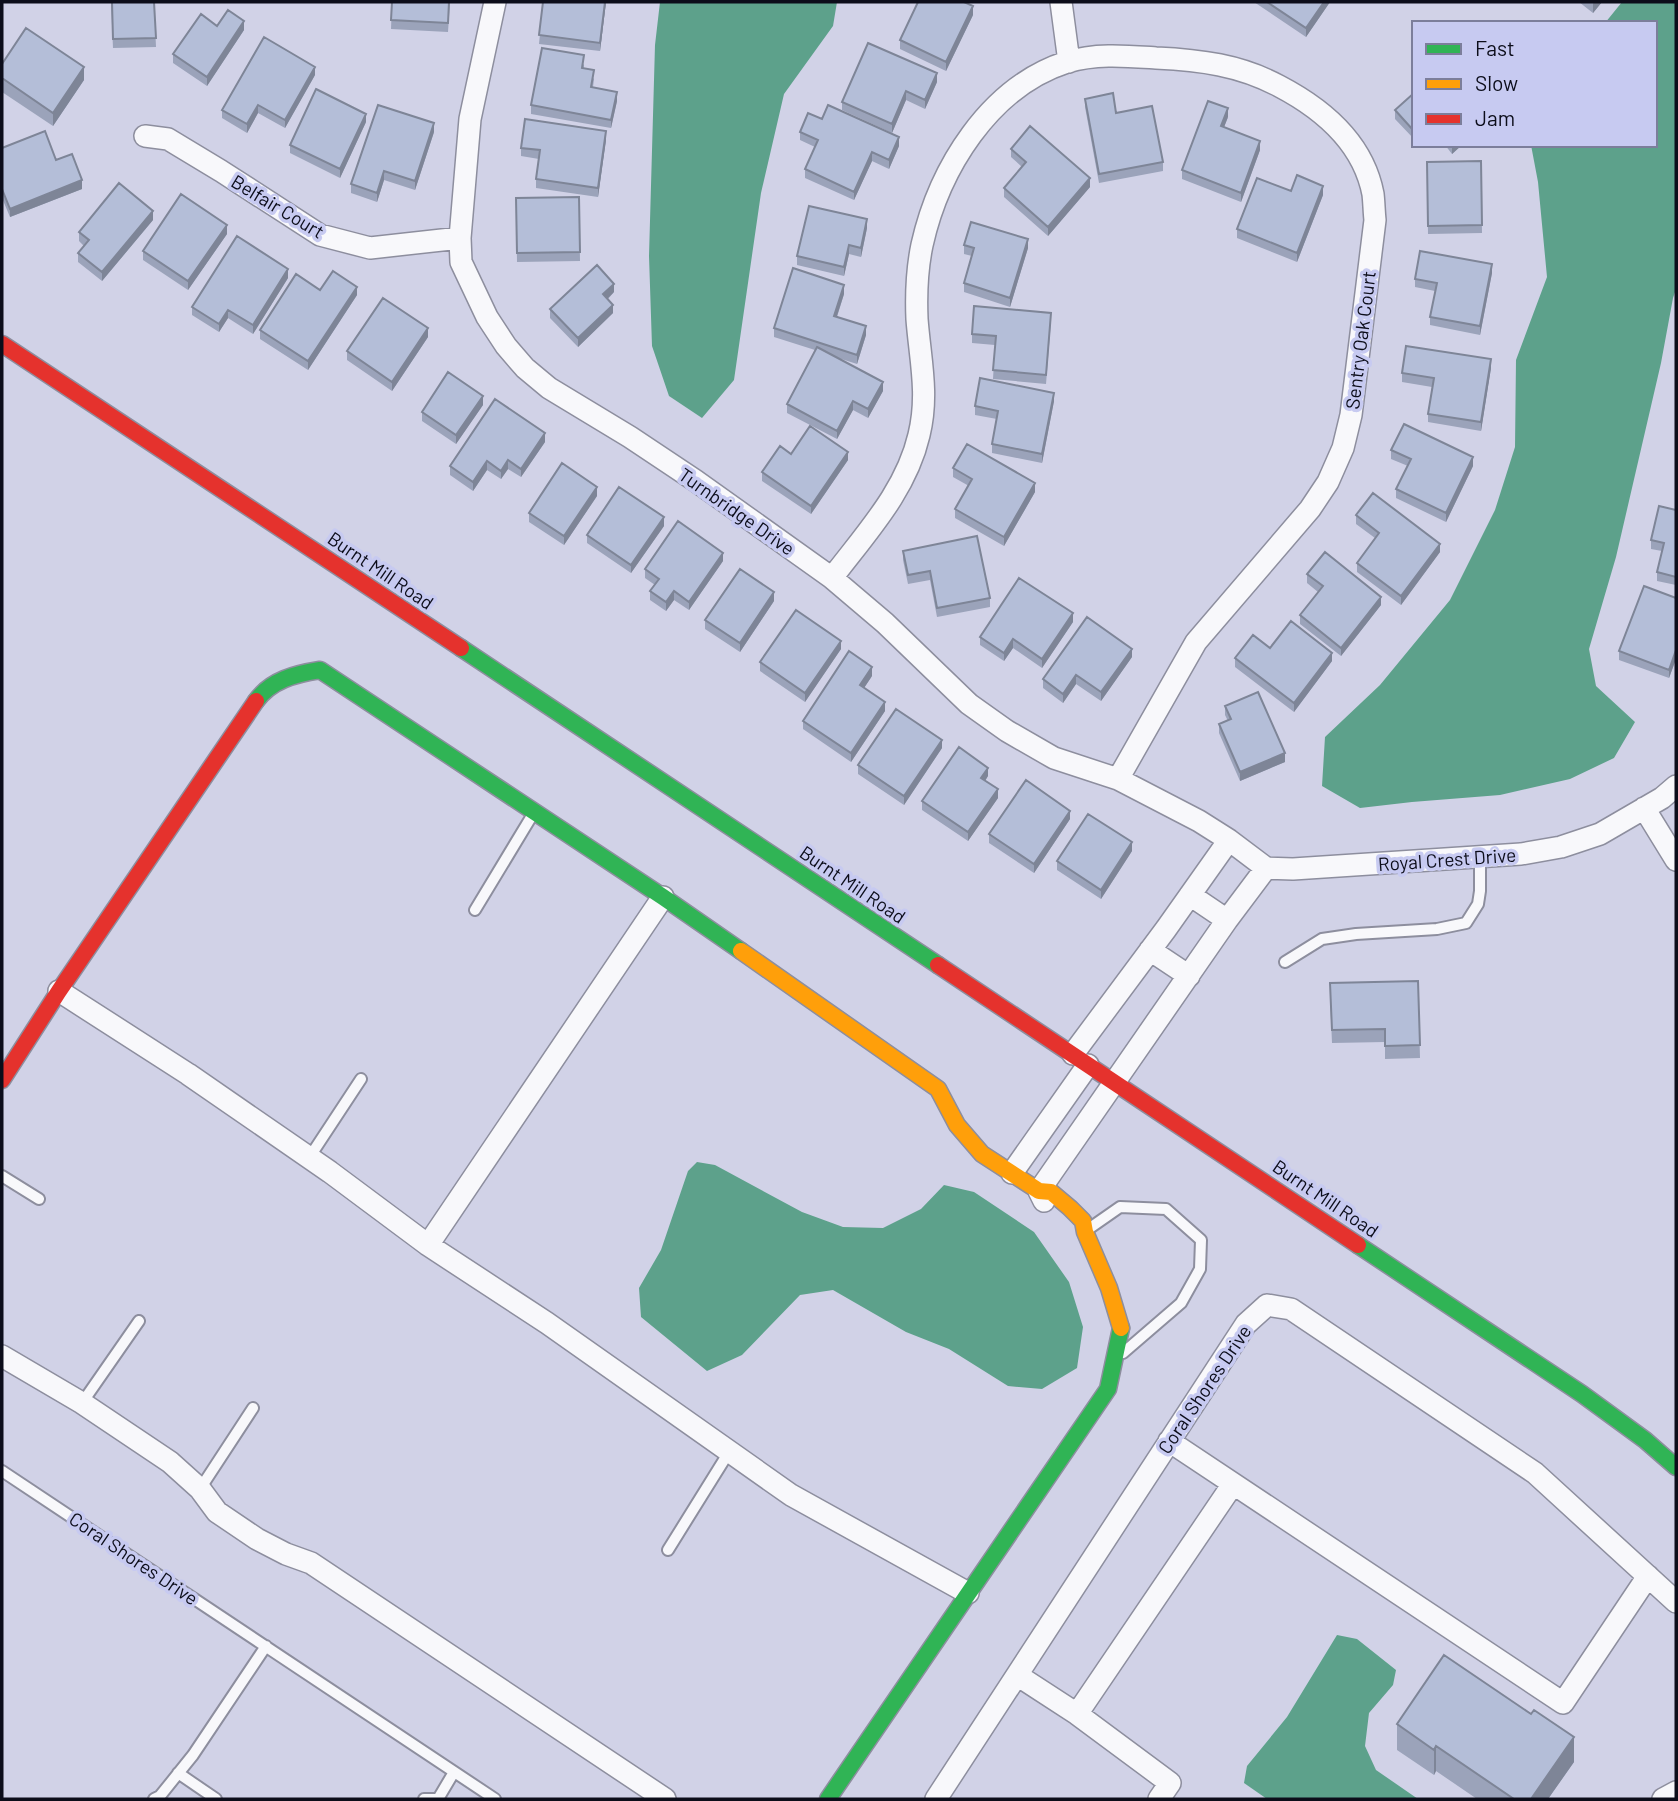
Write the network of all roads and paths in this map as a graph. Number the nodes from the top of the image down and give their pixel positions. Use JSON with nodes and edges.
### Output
{"nodes":[{"id":1,"x":495,"y":2,"type":"edge"},
{"id":2,"x":1061,"y":2,"type":"edge"},
{"id":3,"x":1069,"y":62,"type":"junction"},
{"id":4,"x":145,"y":136,"type":"dead end"},
{"id":5,"x":460,"y":238,"type":"junction"},
{"id":6,"x":2,"y":344,"type":"edge"},
{"id":7,"x":832,"y":578,"type":"junction"},
{"id":8,"x":1118,"y":779,"type":"junction"},
{"id":9,"x":1676,"y":786,"type":"edge"},
{"id":10,"x":1644,"y":808,"type":"junction"},
{"id":11,"x":535,"y":812,"type":"junction"},
{"id":12,"x":1229,"y":840,"type":"junction"},
{"id":13,"x":1480,"y":857,"type":"junction"},
{"id":14,"x":1676,"y":860,"type":"edge"},
{"id":15,"x":1266,"y":868,"type":"junction"},
{"id":16,"x":1190,"y":895,"type":"junction"},
{"id":17,"x":663,"y":897,"type":"junction"},
{"id":18,"x":475,"y":910,"type":"dead end"},
{"id":19,"x":1227,"y":920,"type":"junction"},
{"id":20,"x":1150,"y":950,"type":"junction"},
{"id":21,"x":1285,"y":962,"type":"dead end"},
{"id":22,"x":1189,"y":976,"type":"junction"},
{"id":23,"x":59,"y":991,"type":"junction"},
{"id":24,"x":1080,"y":1059,"type":"junction"},
{"id":25,"x":361,"y":1079,"type":"dead end"},
{"id":26,"x":2,"y":1080,"type":"edge"},
{"id":27,"x":1114,"y":1082,"type":"junction"},
{"id":28,"x":309,"y":1158,"type":"junction"},
{"id":29,"x":1012,"y":1172,"type":"junction"},
{"id":30,"x":2,"y":1176,"type":"edge"},
{"id":31,"x":1038,"y":1191,"type":"junction"},
{"id":32,"x":39,"y":1199,"type":"dead end"},
{"id":33,"x":1085,"y":1232,"type":"junction"},
{"id":34,"x":428,"y":1245,"type":"junction"},
{"id":35,"x":139,"y":1321,"type":"dead end"},
{"id":36,"x":2,"y":1356,"type":"edge"},
{"id":37,"x":1115,"y":1360,"type":"junction"},
{"id":38,"x":82,"y":1403,"type":"junction"},
{"id":39,"x":253,"y":1408,"type":"dead end"},
{"id":40,"x":1169,"y":1441,"type":"junction"},
{"id":41,"x":729,"y":1452,"type":"junction"},
{"id":42,"x":1676,"y":1467,"type":"edge"},
{"id":43,"x":2,"y":1471,"type":"edge"},
{"id":44,"x":1233,"y":1483,"type":"junction"},
{"id":45,"x":200,"y":1489,"type":"junction"},
{"id":46,"x":668,"y":1550,"type":"dead end"},
{"id":47,"x":1648,"y":1576,"type":"junction"},
{"id":48,"x":968,"y":1592,"type":"junction"},
{"id":49,"x":1676,"y":1602,"type":"edge"},
{"id":50,"x":265,"y":1646,"type":"junction"},
{"id":51,"x":1017,"y":1675,"type":"junction"},
{"id":52,"x":1077,"y":1714,"type":"junction"},
{"id":53,"x":454,"y":1772,"type":"junction"},
{"id":54,"x":178,"y":1773,"type":"junction"},
{"id":55,"x":1676,"y":1792,"type":"edge"},
{"id":56,"x":154,"y":1799,"type":"edge"},
{"id":57,"x":216,"y":1799,"type":"edge"},
{"id":58,"x":424,"y":1799,"type":"edge"},
{"id":59,"x":495,"y":1799,"type":"edge"},
{"id":60,"x":665,"y":1799,"type":"edge"},
{"id":61,"x":828,"y":1799,"type":"edge"},
{"id":62,"x":936,"y":1799,"type":"edge"},
{"id":63,"x":1159,"y":1799,"type":"edge"},
{"id":64,"x":1663,"y":1799,"type":"edge"}],
"edges":[{"from":1,"to":5,"type":"street","name":"Turnbridge Drive"},
{"from":2,"to":3,"type":"street"},
{"from":3,"to":7,"type":"street","name":"Sentry Oak Court"},
{"from":3,"to":8,"type":"street","name":"Sentry Oak Court"},
{"from":4,"to":5,"type":"street","name":"Belfair Court"},
{"from":5,"to":7,"type":"street","name":"Turnbridge Drive"},
{"from":6,"to":24,"type":"street","name":"Burnt Mill Road"},
{"from":7,"to":8,"type":"street","name":"Turnbridge Drive"},
{"from":8,"to":12,"type":"street","name":"Turnbridge Drive"},
{"from":9,"to":10,"type":"street","name":"Royal Crest Drive"},
{"from":10,"to":13,"type":"street","name":"Royal Crest Drive"},
{"from":10,"to":14,"type":"street"},
{"from":11,"to":17,"type":"street"},
{"from":11,"to":18,"type":"lane"},
{"from":11,"to":23,"type":"street"},
{"from":12,"to":15,"type":"street","name":"Turnbridge Drive"},
{"from":12,"to":16,"type":"street"},
{"from":13,"to":15,"type":"street","name":"Royal Crest Drive"},
{"from":13,"to":21,"type":"lane"},
{"from":15,"to":19,"type":"street"},
{"from":16,"to":19,"type":"street"},
{"from":16,"to":20,"type":"street"},
{"from":17,"to":29,"type":"street"},
{"from":17,"to":34,"type":"street"},
{"from":19,"to":22,"type":"street"},
{"from":20,"to":22,"type":"street"},
{"from":20,"to":24,"type":"street"},
{"from":22,"to":27,"type":"street"},
{"from":23,"to":26,"type":"street"},
{"from":23,"to":28,"type":"street"},
{"from":24,"to":27,"type":"street","name":"Burnt Mill Road"},
{"from":24,"to":29,"type":"street"},
{"from":25,"to":28,"type":"lane"},
{"from":27,"to":31,"type":"street"},
{"from":27,"to":42,"type":"street","name":"Burnt Mill Road"},
{"from":28,"to":34,"type":"street"},
{"from":29,"to":31,"type":"street"},
{"from":30,"to":32,"type":"lane"},
{"from":31,"to":33,"type":"street"},
{"from":33,"to":37,"type":"street"},
{"from":33,"to":37,"type":"lane"},
{"from":34,"to":41,"type":"street"},
{"from":35,"to":38,"type":"lane"},
{"from":36,"to":38,"type":"street"},
{"from":37,"to":48,"type":"street"},
{"from":38,"to":45,"type":"street"},
{"from":39,"to":45,"type":"lane"},
{"from":40,"to":44,"type":"street"},
{"from":40,"to":47,"type":"street","name":"Coral Shores Drive"},
{"from":40,"to":51,"type":"street","name":"Coral Shores Drive"},
{"from":41,"to":46,"type":"lane"},
{"from":41,"to":48,"type":"street"},
{"from":43,"to":50,"type":"lane","name":"Coral Shores Drive"},
{"from":44,"to":47,"type":"street"},
{"from":44,"to":52,"type":"street"},
{"from":45,"to":60,"type":"street"},
{"from":47,"to":49,"type":"street","name":"Coral Shores Drive"},
{"from":48,"to":61,"type":"street"},
{"from":50,"to":53,"type":"lane","name":"Coral Shores Drive"},
{"from":50,"to":54,"type":"lane"},
{"from":51,"to":52,"type":"street"},
{"from":51,"to":62,"type":"street","name":"Coral Shores Drive"},
{"from":52,"to":63,"type":"street"},
{"from":53,"to":58,"type":"lane"},
{"from":53,"to":59,"type":"lane","name":"Coral Shores Drive"},
{"from":54,"to":56,"type":"lane"},
{"from":54,"to":57,"type":"lane"},
{"from":55,"to":64,"type":"street"}]}
